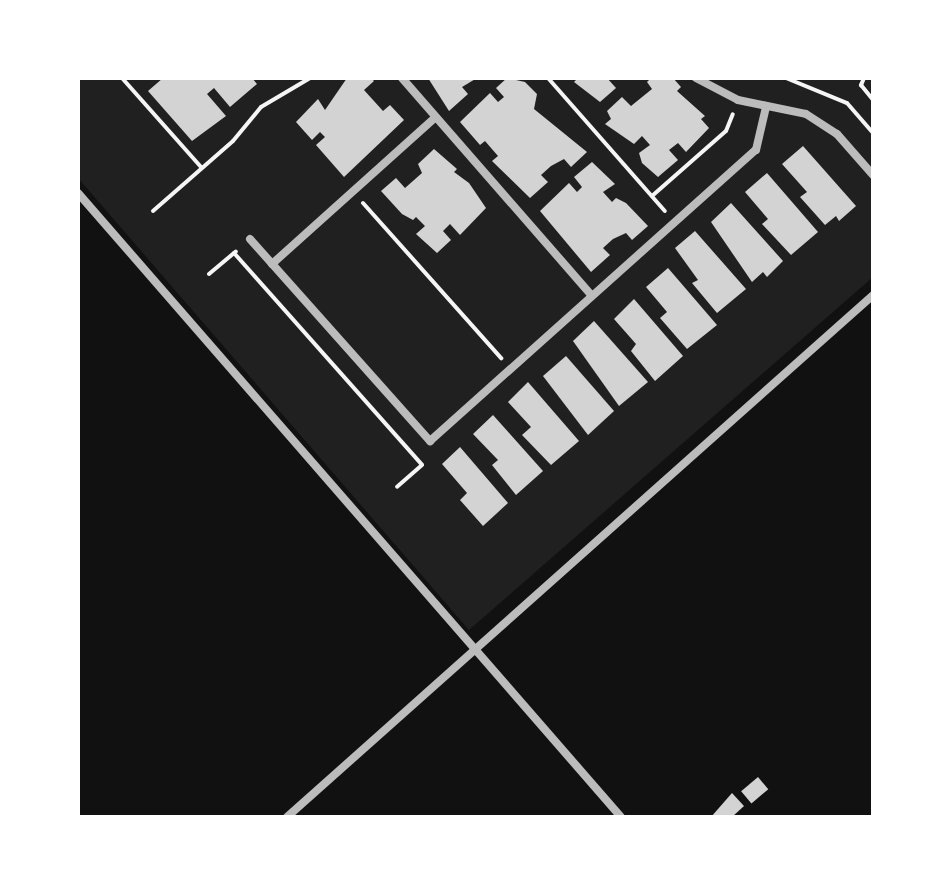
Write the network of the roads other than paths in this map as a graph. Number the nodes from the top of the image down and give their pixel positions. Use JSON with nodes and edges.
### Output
{"nodes":[{"id":1,"x":402,"y":78,"type":"edge"},
{"id":2,"x":696,"y":78,"type":"edge"},
{"id":3,"x":766,"y":107,"type":"junction"},
{"id":4,"x":436,"y":117,"type":"junction"},
{"id":5,"x":873,"y":175,"type":"edge"},
{"id":6,"x":78,"y":193,"type":"edge"},
{"id":7,"x":250,"y":239,"type":"road end"},
{"id":8,"x":272,"y":264,"type":"junction"},
{"id":9,"x":873,"y":295,"type":"edge"},
{"id":10,"x":592,"y":296,"type":"junction"},
{"id":11,"x":477,"y":650,"type":"junction"},
{"id":12,"x":287,"y":817,"type":"edge"},
{"id":13,"x":621,"y":817,"type":"edge"}],
"edges":[{"from":1,"to":4,"type":"street"},
{"from":2,"to":3,"type":"street"},
{"from":3,"to":5,"type":"street"},
{"from":3,"to":10,"type":"street"},
{"from":4,"to":8,"type":"street"},
{"from":4,"to":10,"type":"street"},
{"from":6,"to":11,"type":"street"},
{"from":7,"to":8,"type":"street"},
{"from":8,"to":10,"type":"street"},
{"from":9,"to":11,"type":"street"},
{"from":11,"to":12,"type":"street"},
{"from":11,"to":13,"type":"street"}]}
